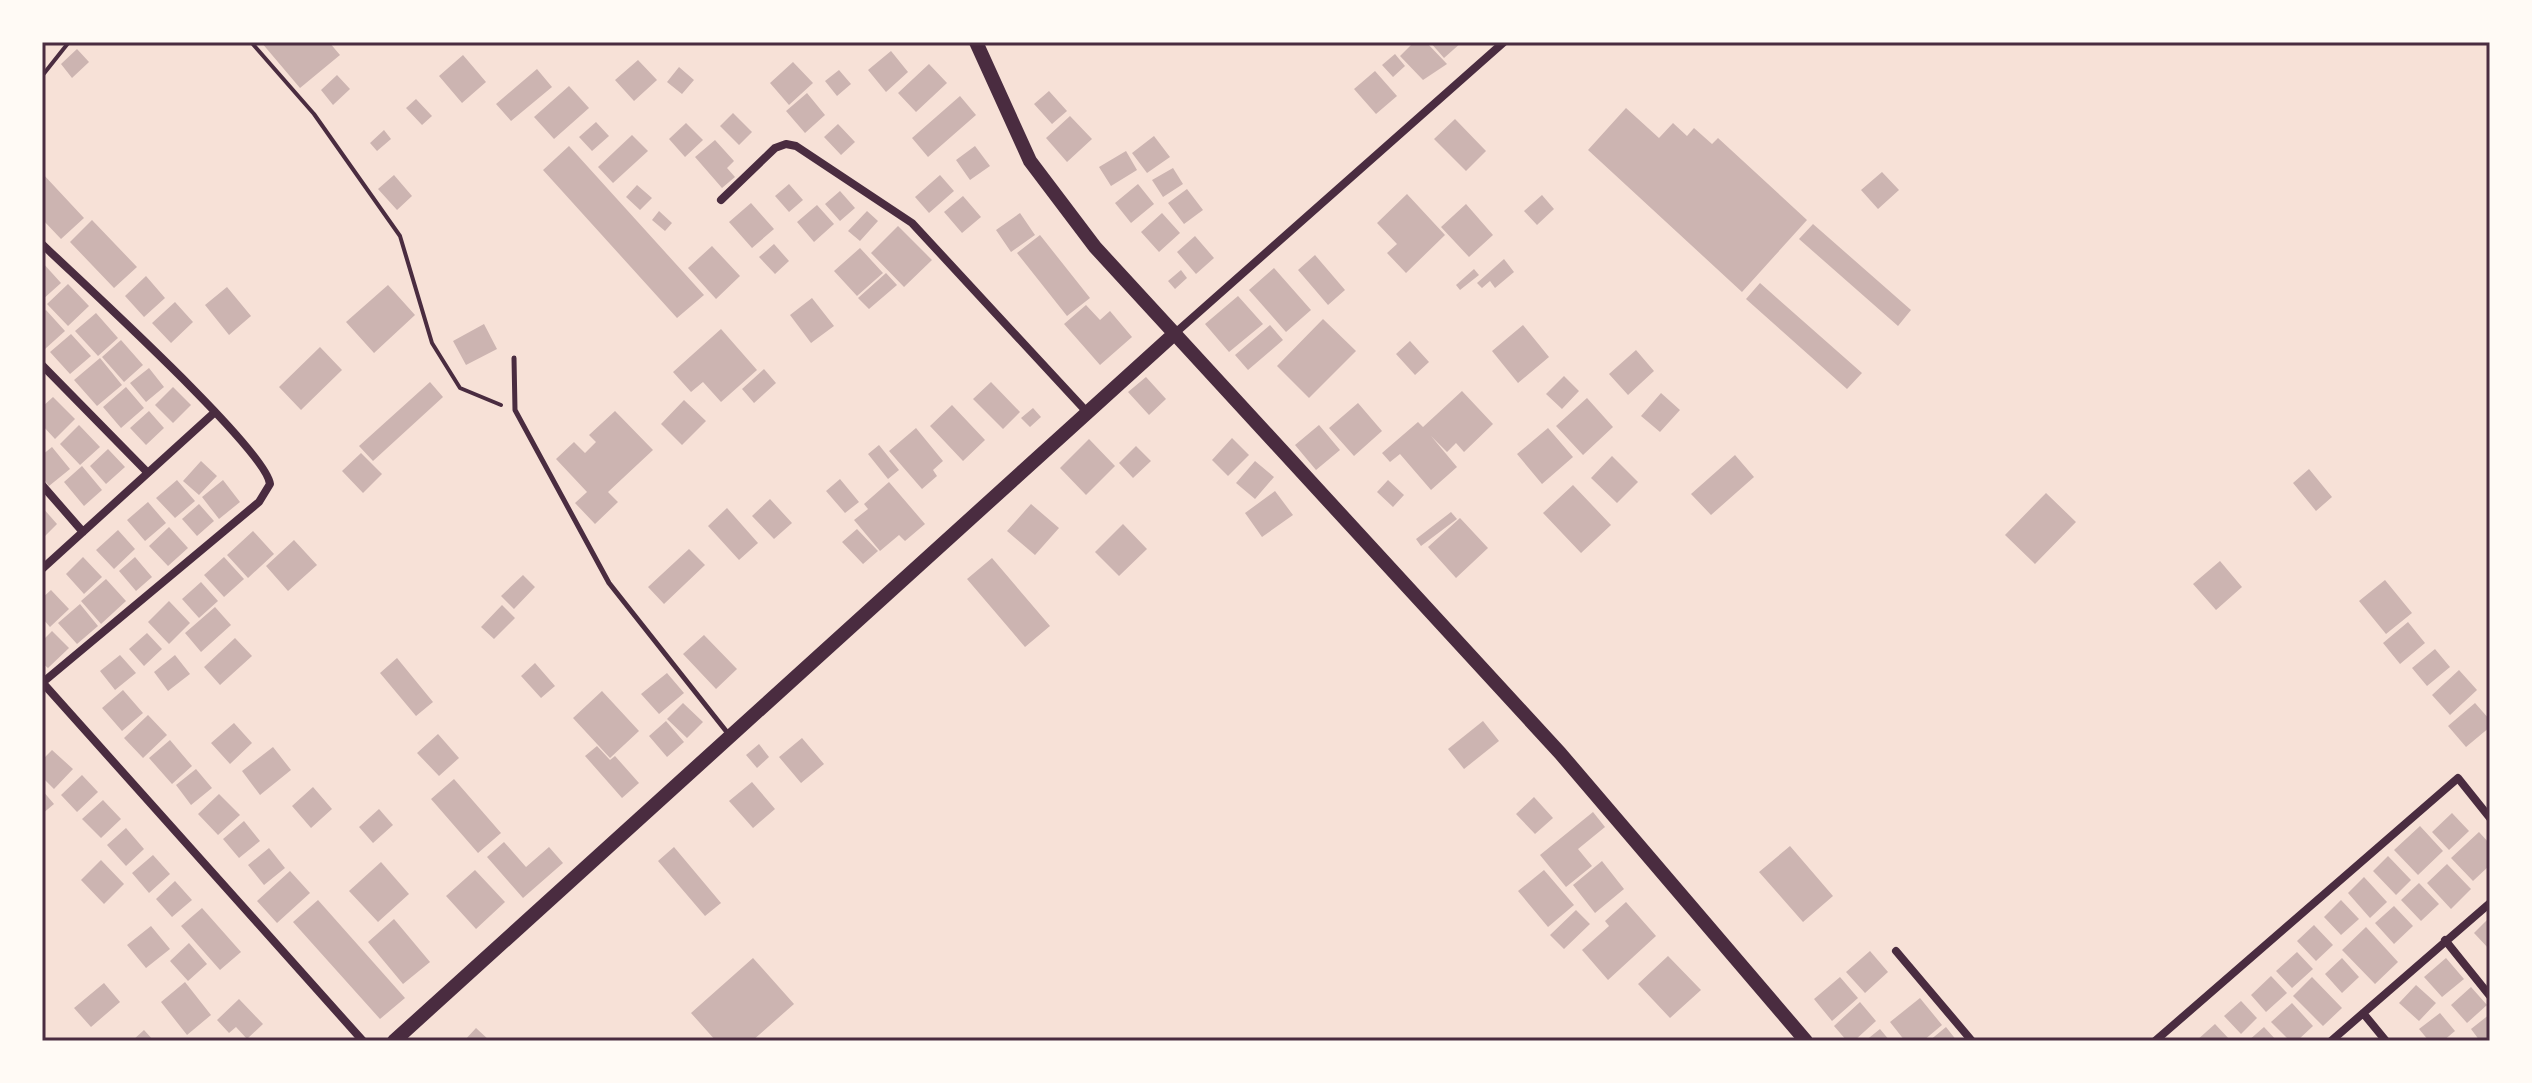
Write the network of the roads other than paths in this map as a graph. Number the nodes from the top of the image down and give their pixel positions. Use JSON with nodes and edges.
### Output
{"nodes":[{"id":1,"x":976,"y":42,"type":"edge"},
{"id":2,"x":1504,"y":42,"type":"edge"},
{"id":3,"x":721,"y":200,"type":"dead end"},
{"id":4,"x":42,"y":244,"type":"edge"},
{"id":5,"x":1173,"y":335,"type":"junction"},
{"id":6,"x":514,"y":358,"type":"dead end"},
{"id":7,"x":42,"y":365,"type":"edge"},
{"id":8,"x":1086,"y":411,"type":"junction"},
{"id":9,"x":215,"y":412,"type":"junction"},
{"id":10,"x":148,"y":473,"type":"junction"},
{"id":11,"x":42,"y":485,"type":"edge"},
{"id":12,"x":83,"y":532,"type":"junction"},
{"id":13,"x":42,"y":569,"type":"edge"},
{"id":14,"x":42,"y":682,"type":"edge"},
{"id":15,"x":731,"y":737,"type":"junction"},
{"id":16,"x":2490,"y":818,"type":"edge"},
{"id":17,"x":2490,"y":903,"type":"edge"},
{"id":18,"x":2445,"y":940,"type":"junction"},
{"id":19,"x":1896,"y":951,"type":"dead end"},
{"id":20,"x":2490,"y":996,"type":"edge"},
{"id":21,"x":2363,"y":1013,"type":"junction"},
{"id":22,"x":363,"y":1041,"type":"edge"},
{"id":23,"x":394,"y":1041,"type":"edge"},
{"id":24,"x":1806,"y":1041,"type":"edge"},
{"id":25,"x":1972,"y":1041,"type":"edge"},
{"id":26,"x":2155,"y":1041,"type":"edge"},
{"id":27,"x":2331,"y":1041,"type":"edge"},
{"id":28,"x":2386,"y":1041,"type":"edge"}],
"edges":[{"from":1,"to":5,"type":"street"},
{"from":2,"to":5,"type":"street"},
{"from":3,"to":8,"type":"street"},
{"from":4,"to":9,"type":"street"},
{"from":5,"to":8,"type":"street"},
{"from":5,"to":24,"type":"street"},
{"from":6,"to":15,"type":"lane"},
{"from":7,"to":10,"type":"street"},
{"from":8,"to":15,"type":"street"},
{"from":9,"to":10,"type":"street"},
{"from":9,"to":14,"type":"street"},
{"from":10,"to":12,"type":"street"},
{"from":11,"to":12,"type":"street"},
{"from":12,"to":13,"type":"street"},
{"from":14,"to":22,"type":"street"},
{"from":15,"to":23,"type":"street"},
{"from":16,"to":26,"type":"street"},
{"from":17,"to":18,"type":"street"},
{"from":18,"to":20,"type":"street"},
{"from":18,"to":21,"type":"street"},
{"from":19,"to":25,"type":"street"},
{"from":21,"to":27,"type":"street"},
{"from":21,"to":28,"type":"street"}]}
